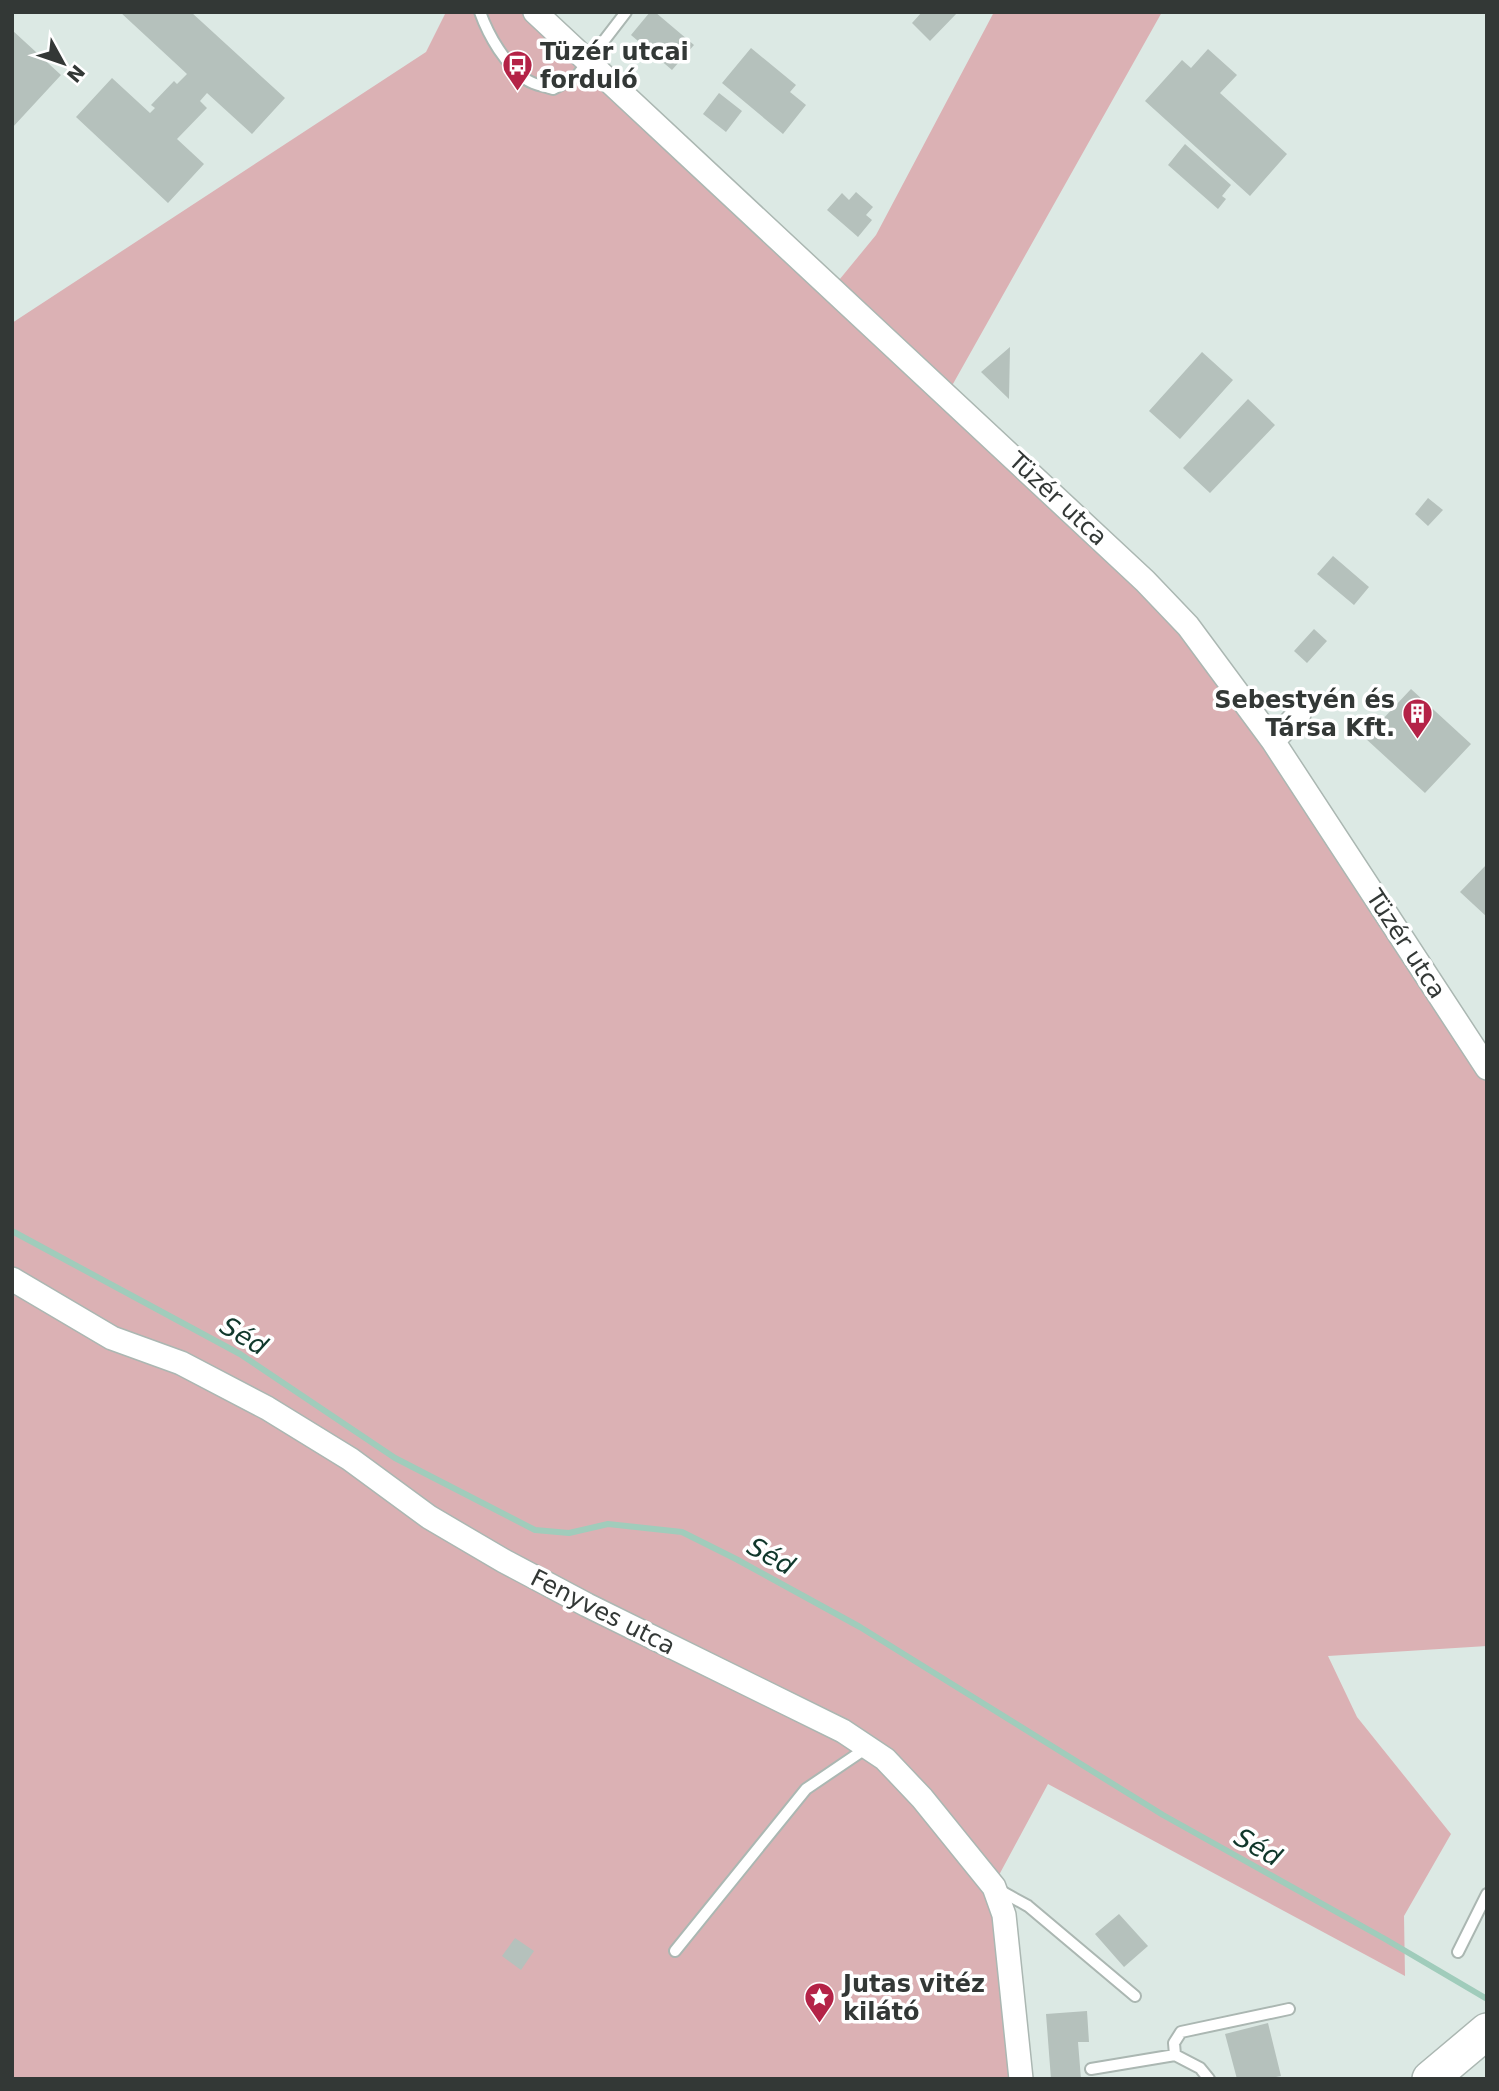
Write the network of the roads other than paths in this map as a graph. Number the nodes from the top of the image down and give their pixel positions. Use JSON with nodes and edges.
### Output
{"nodes":[{"id":1,"x":480,"y":12,"type":"edge"},
{"id":2,"x":534,"y":12,"type":"edge"},
{"id":3,"x":626,"y":12,"type":"edge"},
{"id":4,"x":588,"y":62,"type":"junction"},
{"id":5,"x":1299,"y":715,"type":"dead end"},
{"id":6,"x":1273,"y":741,"type":"junction"},
{"id":7,"x":1487,"y":1068,"type":"edge"},
{"id":8,"x":12,"y":1279,"type":"edge"},
{"id":9,"x":868,"y":1747,"type":"junction"},
{"id":10,"x":994,"y":1888,"type":"junction"},
{"id":11,"x":1487,"y":1894,"type":"edge"},
{"id":12,"x":676,"y":1951,"type":"dead end"},
{"id":13,"x":1458,"y":1952,"type":"dead end"},
{"id":14,"x":1135,"y":1996,"type":"dead end"},
{"id":15,"x":1289,"y":2009,"type":"dead end"},
{"id":16,"x":1487,"y":2031,"type":"edge"},
{"id":17,"x":1175,"y":2054,"type":"junction"},
{"id":18,"x":1091,"y":2069,"type":"dead end"},
{"id":19,"x":1021,"y":2079,"type":"edge"},
{"id":20,"x":1209,"y":2079,"type":"edge"},
{"id":21,"x":1430,"y":2079,"type":"edge"}],
"edges":[{"from":1,"to":4,"type":"lane"},
{"from":2,"to":4,"type":"street","name":"Tüzér utca"},
{"from":3,"to":4,"type":"lane"},
{"from":4,"to":6,"type":"street","name":"Tüzér utca"},
{"from":5,"to":6,"type":"street"},
{"from":6,"to":7,"type":"street","name":"Tüzér utca"},
{"from":8,"to":9,"type":"street","name":"Fenyves utca"},
{"from":9,"to":10,"type":"street","name":"Fenyves utca"},
{"from":9,"to":12,"type":"lane"},
{"from":10,"to":14,"type":"lane"},
{"from":10,"to":19,"type":"street","name":"Fenyves utca"},
{"from":11,"to":13,"type":"lane"},
{"from":15,"to":17,"type":"lane"},
{"from":16,"to":21,"type":"main road"},
{"from":17,"to":18,"type":"lane"},
{"from":17,"to":20,"type":"lane"}]}
